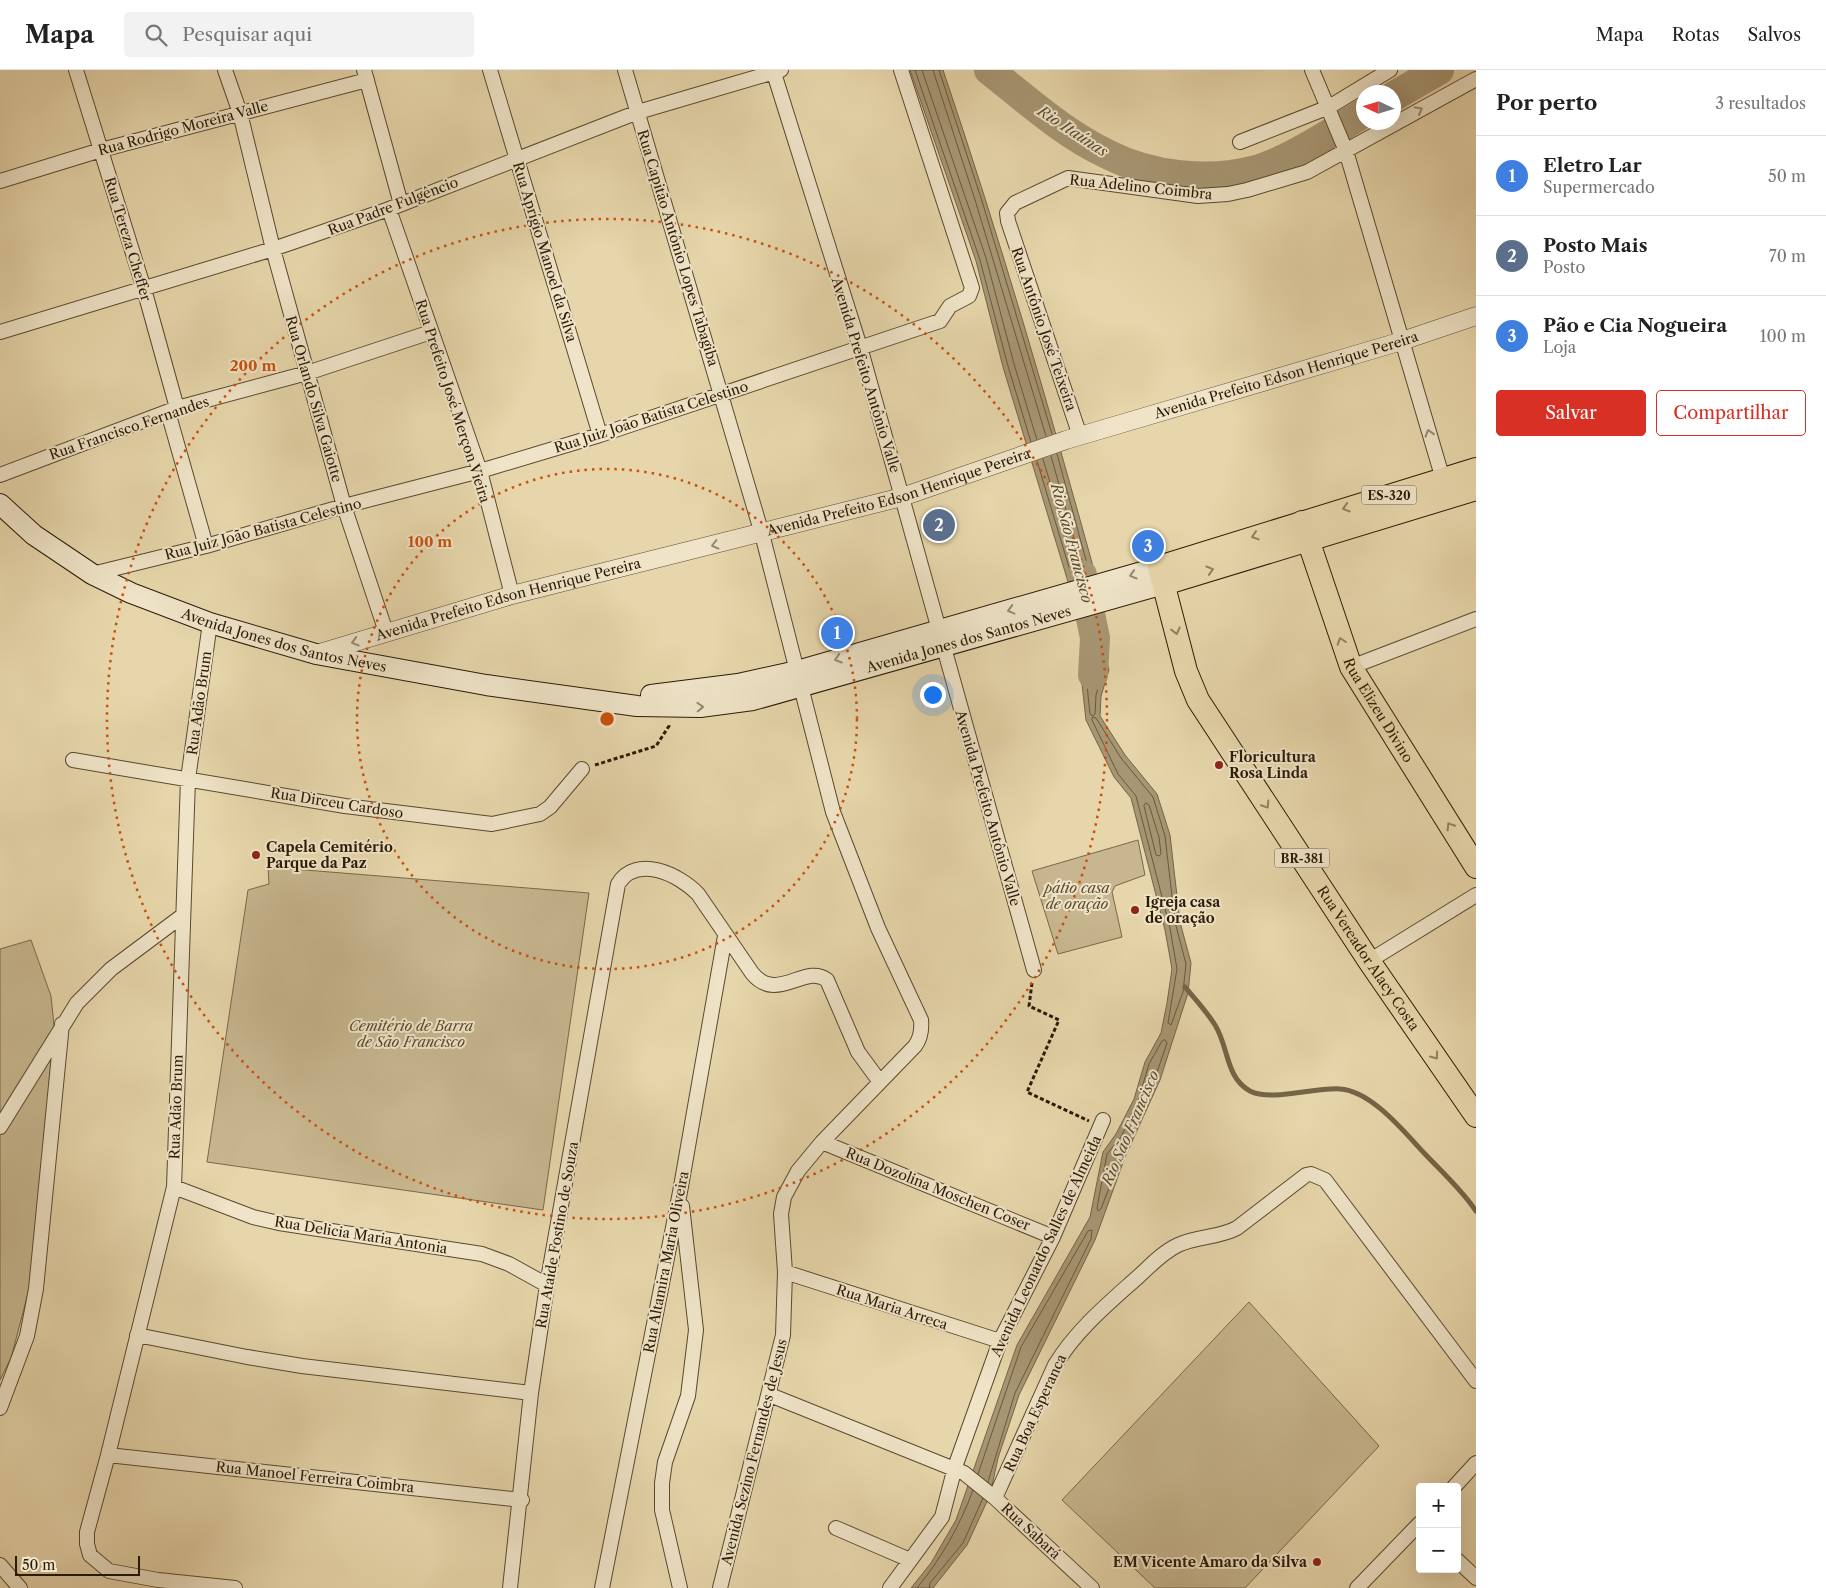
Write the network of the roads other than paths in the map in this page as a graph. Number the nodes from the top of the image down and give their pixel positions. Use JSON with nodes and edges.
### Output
{"nodes":[{"id":1,"x":76,"y":70,"type":"edge"},
{"id":2,"x":225,"y":70,"type":"edge"},
{"id":3,"x":490,"y":70,"type":"edge"},
{"id":4,"x":625,"y":70,"type":"edge"},
{"id":5,"x":901,"y":70,"type":"edge"},
{"id":6,"x":1312,"y":70,"type":"edge"},
{"id":7,"x":1390,"y":70,"type":"edge"},
{"id":8,"x":776,"y":71,"type":"edge"},
{"id":9,"x":366,"y":75,"type":"edge"},
{"id":10,"x":1476,"y":79,"type":"edge"},
{"id":11,"x":638,"y":112,"type":"junction"},
{"id":12,"x":1331,"y":112,"type":"junction"},
{"id":13,"x":240,"y":113,"type":"junction"},
{"id":14,"x":1240,"y":142,"type":"dead end"},
{"id":15,"x":1344,"y":148,"type":"junction"},
{"id":16,"x":101,"y":150,"type":"junction"},
{"id":17,"x":516,"y":158,"type":"junction"},
{"id":18,"x":0,"y":181,"type":"edge"},
{"id":19,"x":395,"y":206,"type":"junction"},
{"id":20,"x":1008,"y":221,"type":"joint"},
{"id":21,"x":273,"y":250,"type":"junction"},
{"id":22,"x":144,"y":289,"type":"junction"},
{"id":23,"x":1476,"y":316,"type":"edge"},
{"id":24,"x":0,"y":332,"type":"edge"},
{"id":25,"x":431,"y":332,"type":"junction"},
{"id":26,"x":1402,"y":341,"type":"junction"},
{"id":27,"x":860,"y":347,"type":"junction"},
{"id":28,"x":307,"y":373,"type":"junction"},
{"id":29,"x":722,"y":394,"type":"junction"},
{"id":30,"x":173,"y":410,"type":"junction"},
{"id":31,"x":600,"y":435,"type":"junction"},
{"id":32,"x":1073,"y":438,"type":"junction"},
{"id":33,"x":1476,"y":469,"type":"edge"},
{"id":34,"x":480,"y":471,"type":"junction"},
{"id":35,"x":0,"y":474,"type":"edge"},
{"id":36,"x":1446,"y":488,"type":"junction"},
{"id":37,"x":1476,"y":488,"type":"edge"},
{"id":38,"x":902,"y":497,"type":"junction"},
{"id":39,"x":0,"y":504,"type":"edge"},
{"id":40,"x":344,"y":506,"type":"junction"},
{"id":41,"x":1305,"y":531,"type":"junction"},
{"id":42,"x":762,"y":534,"type":"junction"},
{"id":43,"x":206,"y":546,"type":"junction"},
{"id":44,"x":92,"y":574,"type":"junction"},
{"id":45,"x":1161,"y":576,"type":"junction"},
{"id":46,"x":512,"y":596,"type":"junction"},
{"id":47,"x":1476,"y":619,"type":"edge"},
{"id":48,"x":210,"y":623,"type":"junction"},
{"id":49,"x":386,"y":632,"type":"junction"},
{"id":50,"x":941,"y":638,"type":"junction"},
{"id":51,"x":316,"y":654,"type":"junction"},
{"id":52,"x":1351,"y":667,"type":"junction"},
{"id":53,"x":799,"y":680,"type":"junction"},
{"id":54,"x":599,"y":700,"type":"junction"},
{"id":55,"x":73,"y":760,"type":"dead end"},
{"id":56,"x":582,"y":769,"type":"road end"},
{"id":57,"x":188,"y":779,"type":"junction"},
{"id":58,"x":1476,"y":867,"type":"edge"},
{"id":59,"x":1476,"y":895,"type":"edge"},
{"id":60,"x":182,"y":916,"type":"junction"},
{"id":61,"x":725,"y":936,"type":"junction"},
{"id":62,"x":1369,"y":961,"type":"junction"},
{"id":63,"x":1034,"y":970,"type":"road end"},
{"id":64,"x":62,"y":1024,"type":"junction"},
{"id":65,"x":880,"y":1082,"type":"junction"},
{"id":66,"x":1476,"y":1116,"type":"edge"},
{"id":67,"x":1102,"y":1123,"type":"road end"},
{"id":68,"x":0,"y":1127,"type":"edge"},
{"id":69,"x":822,"y":1142,"type":"junction"},
{"id":70,"x":174,"y":1187,"type":"junction"},
{"id":71,"x":680,"y":1192,"type":"junction"},
{"id":72,"x":1053,"y":1237,"type":"junction"},
{"id":73,"x":785,"y":1272,"type":"junction"},
{"id":74,"x":547,"y":1285,"type":"junction"},
{"id":75,"x":137,"y":1335,"type":"junction"},
{"id":76,"x":1000,"y":1341,"type":"junction"},
{"id":77,"x":1476,"y":1381,"type":"edge"},
{"id":78,"x":531,"y":1393,"type":"junction"},
{"id":79,"x":770,"y":1395,"type":"junction"},
{"id":80,"x":0,"y":1408,"type":"edge"},
{"id":81,"x":108,"y":1455,"type":"junction"},
{"id":82,"x":1476,"y":1463,"type":"edge"},
{"id":83,"x":960,"y":1470,"type":"junction"},
{"id":84,"x":1458,"y":1483,"type":"edge"},
{"id":85,"x":994,"y":1497,"type":"junction"},
{"id":86,"x":522,"y":1500,"type":"junction"},
{"id":87,"x":1416,"y":1527,"type":"edge"},
{"id":88,"x":836,"y":1528,"type":"dead end"},
{"id":89,"x":910,"y":1560,"type":"junction"},
{"id":90,"x":1461,"y":1564,"type":"edge"},
{"id":91,"x":0,"y":1565,"type":"edge"},
{"id":92,"x":1476,"y":1578,"type":"edge"},
{"id":93,"x":20,"y":1588,"type":"edge"},
{"id":94,"x":235,"y":1588,"type":"edge"},
{"id":95,"x":510,"y":1588,"type":"edge"},
{"id":96,"x":602,"y":1588,"type":"edge"},
{"id":97,"x":680,"y":1588,"type":"edge"},
{"id":98,"x":720,"y":1588,"type":"edge"},
{"id":99,"x":890,"y":1588,"type":"edge"},
{"id":100,"x":1092,"y":1588,"type":"edge"},
{"id":101,"x":1357,"y":1588,"type":"edge"}],
"edges":[{"from":1,"to":16,"type":"street","name":"Rua Tereza Cheffer"},
{"from":2,"to":13,"type":"street","name":"Rua Orlando Silva Gaiotte"},
{"from":3,"to":17,"type":"street","name":"Rua Aprígio Manoel da Silva"},
{"from":4,"to":11,"type":"street","name":"Rua Capitão Antônio Lopes Tabagiba"},
{"from":5,"to":27,"type":"street","name":"Rua Juiz João Batista Celestino"},
{"from":6,"to":12,"type":"street"},
{"from":7,"to":12,"type":"street"},
{"from":8,"to":11,"type":"street","name":"Rua Padre Fulgêncio"},
{"from":8,"to":27,"type":"street","name":"Avenida Prefeito Antônio Valle"},
{"from":9,"to":13,"type":"street","name":"Rua Rodrigo Moreira Valle"},
{"from":9,"to":19,"type":"street","name":"Rua Prefeito José Merçon Vieira"},
{"from":15,"to":10,"type":"street","name":"Rua Adelino Coimbra","one_way":true},
{"from":11,"to":17,"type":"street","name":"Rua Padre Fulgêncio"},
{"from":11,"to":29,"type":"street","name":"Rua Capitão Antônio Lopes Tabagiba"},
{"from":12,"to":14,"type":"street"},
{"from":12,"to":15,"type":"street"},
{"from":13,"to":16,"type":"street","name":"Rua Rodrigo Moreira Valle"},
{"from":13,"to":21,"type":"street","name":"Rua Orlando Silva Gaiotte"},
{"from":15,"to":20,"type":"street","name":"Rua Adelino Coimbra"},
{"from":15,"to":26,"type":"street"},
{"from":16,"to":18,"type":"street","name":"Rua Rodrigo Moreira Valle"},
{"from":16,"to":22,"type":"street","name":"Rua Tereza Cheffer"},
{"from":17,"to":19,"type":"street","name":"Rua Padre Fulgêncio"},
{"from":17,"to":31,"type":"street","name":"Rua Aprígio Manoel da Silva"},
{"from":19,"to":21,"type":"street","name":"Rua Padre Fulgêncio"},
{"from":19,"to":25,"type":"street","name":"Rua Prefeito José Merçon Vieira"},
{"from":20,"to":32,"type":"street","name":"Rua Antônio José Teixeira"},
{"from":21,"to":22,"type":"street","name":"Rua Padre Fulgêncio"},
{"from":21,"to":28,"type":"street","name":"Rua Orlando Silva Gaiotte"},
{"from":22,"to":24,"type":"street","name":"Rua Padre Fulgêncio"},
{"from":22,"to":30,"type":"street","name":"Rua Tereza Cheffer"},
{"from":23,"to":26,"type":"street","name":"Avenida Prefeito Edson Henrique Pereira"},
{"from":25,"to":28,"type":"street","name":"Rua Francisco Fernandes"},
{"from":25,"to":34,"type":"street","name":"Rua Prefeito José Merçon Vieira"},
{"from":26,"to":32,"type":"street","name":"Avenida Prefeito Edson Henrique Pereira"},
{"from":36,"to":26,"type":"street","one_way":true},
{"from":27,"to":29,"type":"street","name":"Rua Juiz João Batista Celestino"},
{"from":27,"to":38,"type":"street","name":"Avenida Prefeito Antônio Valle"},
{"from":28,"to":30,"type":"street","name":"Rua Francisco Fernandes"},
{"from":28,"to":40,"type":"street","name":"Rua Orlando Silva Gaiotte"},
{"from":29,"to":31,"type":"street","name":"Rua Juiz João Batista Celestino"},
{"from":29,"to":42,"type":"street","name":"Rua Capitão Antônio Lopes Tabagiba"},
{"from":30,"to":35,"type":"street","name":"Rua Francisco Fernandes"},
{"from":30,"to":43,"type":"street","name":"Rua Tereza Cheffer"},
{"from":31,"to":34,"type":"street","name":"Rua Juiz João Batista Celestino"},
{"from":32,"to":38,"type":"street","name":"Avenida Prefeito Edson Henrique Pereira"},
{"from":33,"to":36,"type":"main road","name":"Avenida Jones dos Santos Neves","number":"ES-320"},
{"from":34,"to":40,"type":"street","name":"Rua Juiz João Batista Celestino"},
{"from":34,"to":46,"type":"street","name":"Rua Prefeito José Merçon Vieira"},
{"from":36,"to":37,"type":"main road","name":"Avenida Jones dos Santos Neves","number":"ES-320"},
{"from":36,"to":41,"type":"main road","name":"Avenida Jones dos Santos Neves","number":"ES-320"},
{"from":38,"to":42,"type":"street","name":"Avenida Prefeito Edson Henrique Pereira"},
{"from":38,"to":50,"type":"street","name":"Avenida Prefeito Antônio Valle"},
{"from":39,"to":44,"type":"main road","name":"Avenida Jones dos Santos Neves","number":"ES-320"},
{"from":40,"to":43,"type":"street","name":"Rua Juiz João Batista Celestino"},
{"from":40,"to":49,"type":"street","name":"Rua Orlando Silva Gaiotte"},
{"from":41,"to":45,"type":"main road","name":"Avenida Jones dos Santos Neves","number":"ES-320"},
{"from":52,"to":41,"type":"main road","name":"Rua Elizeu Divino","one_way":true},
{"from":42,"to":46,"type":"street","name":"Avenida Prefeito Edson Henrique Pereira","one_way":true},
{"from":42,"to":53,"type":"street","name":"Rua Capitão Antônio Lopes Tabagiba"},
{"from":43,"to":44,"type":"street","name":"Rua Juiz João Batista Celestino"},
{"from":44,"to":48,"type":"main road","name":"Avenida Jones dos Santos Neves","number":"ES-320"},
{"from":45,"to":50,"type":"main road","name":"Avenida Jones dos Santos Neves","number":"ES-320"},
{"from":45,"to":62,"type":"main road","name":"Rua Vereador Alacy Costa","number":"BR-381","one_way":true},
{"from":46,"to":49,"type":"street","name":"Avenida Prefeito Edson Henrique Pereira"},
{"from":47,"to":52,"type":"street"},
{"from":48,"to":51,"type":"main road","name":"Avenida Jones dos Santos Neves","number":"ES-320"},
{"from":48,"to":57,"type":"street","name":"Rua Adão Brum"},
{"from":49,"to":51,"type":"street","name":"Avenida Prefeito Edson Henrique Pereira","one_way":true},
{"from":50,"to":53,"type":"main road","name":"Avenida Jones dos Santos Neves","number":"ES-320"},
{"from":50,"to":63,"type":"street","name":"Avenida Prefeito Antônio Valle"},
{"from":51,"to":54,"type":"main road","name":"Avenida Jones dos Santos Neves","number":"ES-320"},
{"from":58,"to":52,"type":"main road","name":"Rua Elizeu Divino","one_way":true},
{"from":53,"to":54,"type":"main road","name":"Avenida Jones dos Santos Neves","number":"ES-320"},
{"from":54,"to":53,"type":"main road","name":"Avenida Jones dos Santos Neves","number":"ES-320","one_way":true},
{"from":53,"to":65,"type":"street","name":"Rua Capitão Antônio Lopes Tabagiba"},
{"from":55,"to":57,"type":"street","name":"Rua Dirceu Cardoso"},
{"from":56,"to":57,"type":"street","name":"Rua Dirceu Cardoso"},
{"from":57,"to":60,"type":"street","name":"Rua Adão Brum"},
{"from":59,"to":62,"type":"street"},
{"from":60,"to":64,"type":"street"},
{"from":60,"to":70,"type":"street","name":"Rua Adão Brum"},
{"from":61,"to":65,"type":"street"},
{"from":61,"to":71,"type":"street","name":"Rua Altamira Maria Oliveira"},
{"from":61,"to":74,"type":"street","name":"Rua Ataíde Fostino de Souza"},
{"from":62,"to":66,"type":"main road","name":"Rua Vereador Alacy Costa","number":"BR-381","one_way":true},
{"from":64,"to":68,"type":"street"},
{"from":64,"to":80,"type":"street"},
{"from":65,"to":69,"type":"street","name":"Avenida Sezino Fernandes de Jesus"},
{"from":67,"to":72,"type":"street","name":"Avenida Leonardo Salles de Almeida"},
{"from":69,"to":72,"type":"street","name":"Rua Dozolina Moschen Coser"},
{"from":69,"to":73,"type":"street","name":"Avenida Sezino Fernandes de Jesus"},
{"from":70,"to":74,"type":"street","name":"Rua Delicia Maria Antonia"},
{"from":70,"to":75,"type":"street","name":"Rua Adão Brum"},
{"from":71,"to":96,"type":"street","name":"Rua Altamira Maria Oliveira"},
{"from":71,"to":97,"type":"street"},
{"from":72,"to":76,"type":"street","name":"Avenida Leonardo Salles de Almeida"},
{"from":73,"to":76,"type":"street","name":"Rua Maria Arreca"},
{"from":73,"to":79,"type":"street","name":"Avenida Sezino Fernandes de Jesus"},
{"from":74,"to":78,"type":"street","name":"Rua Ataíde Fostino de Souza"},
{"from":75,"to":78,"type":"street"},
{"from":75,"to":81,"type":"street","name":"Rua Adão Brum"},
{"from":76,"to":83,"type":"street","name":"Avenida Leonardo Salles de Almeida"},
{"from":77,"to":85,"type":"street","name":"Rua Boa Esperanca"},
{"from":78,"to":86,"type":"street","name":"Rua Ataíde Fostino de Souza"},
{"from":79,"to":83,"type":"street"},
{"from":79,"to":98,"type":"street","name":"Avenida Sezino Fernandes de Jesus"},
{"from":81,"to":86,"type":"street","name":"Rua Manoel Ferreira Coimbra"},
{"from":81,"to":94,"type":"street","name":"Rua Adão Brum"},
{"from":82,"to":84,"type":"street"},
{"from":83,"to":85,"type":"street"},
{"from":83,"to":89,"type":"street","name":"Avenida Leonardo Salles de Almeida"},
{"from":85,"to":100,"type":"street","name":"Rua Sabará"},
{"from":86,"to":95,"type":"street","name":"Rua Ataíde Fostino de Souza"},
{"from":87,"to":101,"type":"street"},
{"from":88,"to":89,"type":"street"},
{"from":89,"to":99,"type":"street","name":"Avenida Leonardo Salles de Almeida"},
{"from":90,"to":92,"type":"street"},
{"from":91,"to":93,"type":"street"}]}
